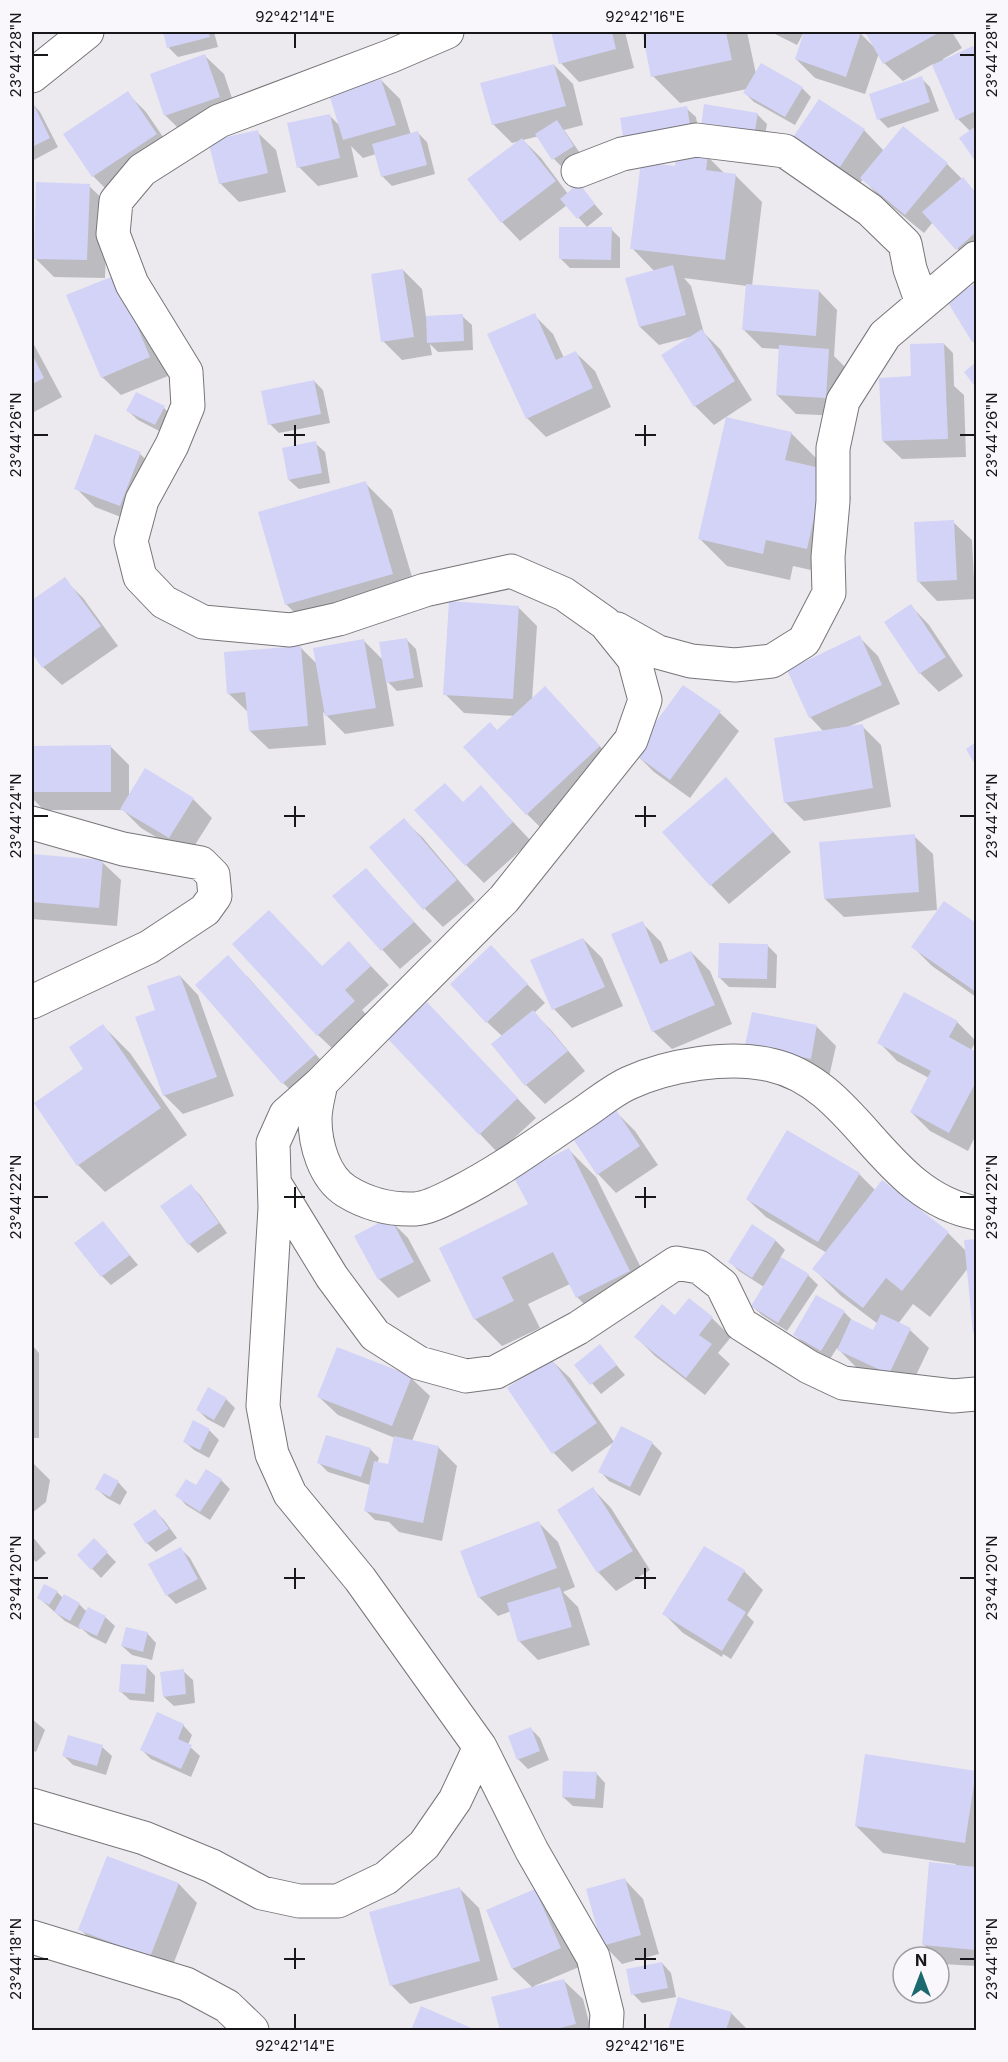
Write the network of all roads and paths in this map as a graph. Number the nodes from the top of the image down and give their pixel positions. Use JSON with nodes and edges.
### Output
{"nodes":[{"id":1,"x":87,"y":32,"type":"edge"},
{"id":2,"x":447,"y":32,"type":"edge"},
{"id":3,"x":32,"y":76,"type":"edge"},
{"id":4,"x":578,"y":171,"type":"dead end"},
{"id":5,"x":976,"y":258,"type":"edge"},
{"id":6,"x":922,"y":303,"type":"junction"},
{"id":7,"x":605,"y":623,"type":"junction"},
{"id":8,"x":32,"y":823,"type":"edge"},
{"id":9,"x":32,"y":1002,"type":"edge"},
{"id":10,"x":321,"y":1083,"type":"junction"},
{"id":11,"x":275,"y":1184,"type":"junction"},
{"id":12,"x":976,"y":1212,"type":"edge"},
{"id":13,"x":976,"y":1394,"type":"edge"},
{"id":14,"x":480,"y":1747,"type":"junction"},
{"id":15,"x":32,"y":1805,"type":"edge"},
{"id":16,"x":32,"y":1938,"type":"edge"},
{"id":17,"x":252,"y":2031,"type":"edge"},
{"id":18,"x":606,"y":2031,"type":"edge"}],
"edges":[{"from":1,"to":3,"type":"street"},
{"from":2,"to":7,"type":"street"},
{"from":4,"to":6,"type":"street"},
{"from":5,"to":6,"type":"street"},
{"from":6,"to":7,"type":"street"},
{"from":7,"to":10,"type":"street"},
{"from":8,"to":9,"type":"street"},
{"from":10,"to":11,"type":"street"},
{"from":10,"to":12,"type":"street"},
{"from":11,"to":13,"type":"street"},
{"from":11,"to":14,"type":"street"},
{"from":14,"to":15,"type":"street"},
{"from":14,"to":18,"type":"street"},
{"from":16,"to":17,"type":"street"}]}
